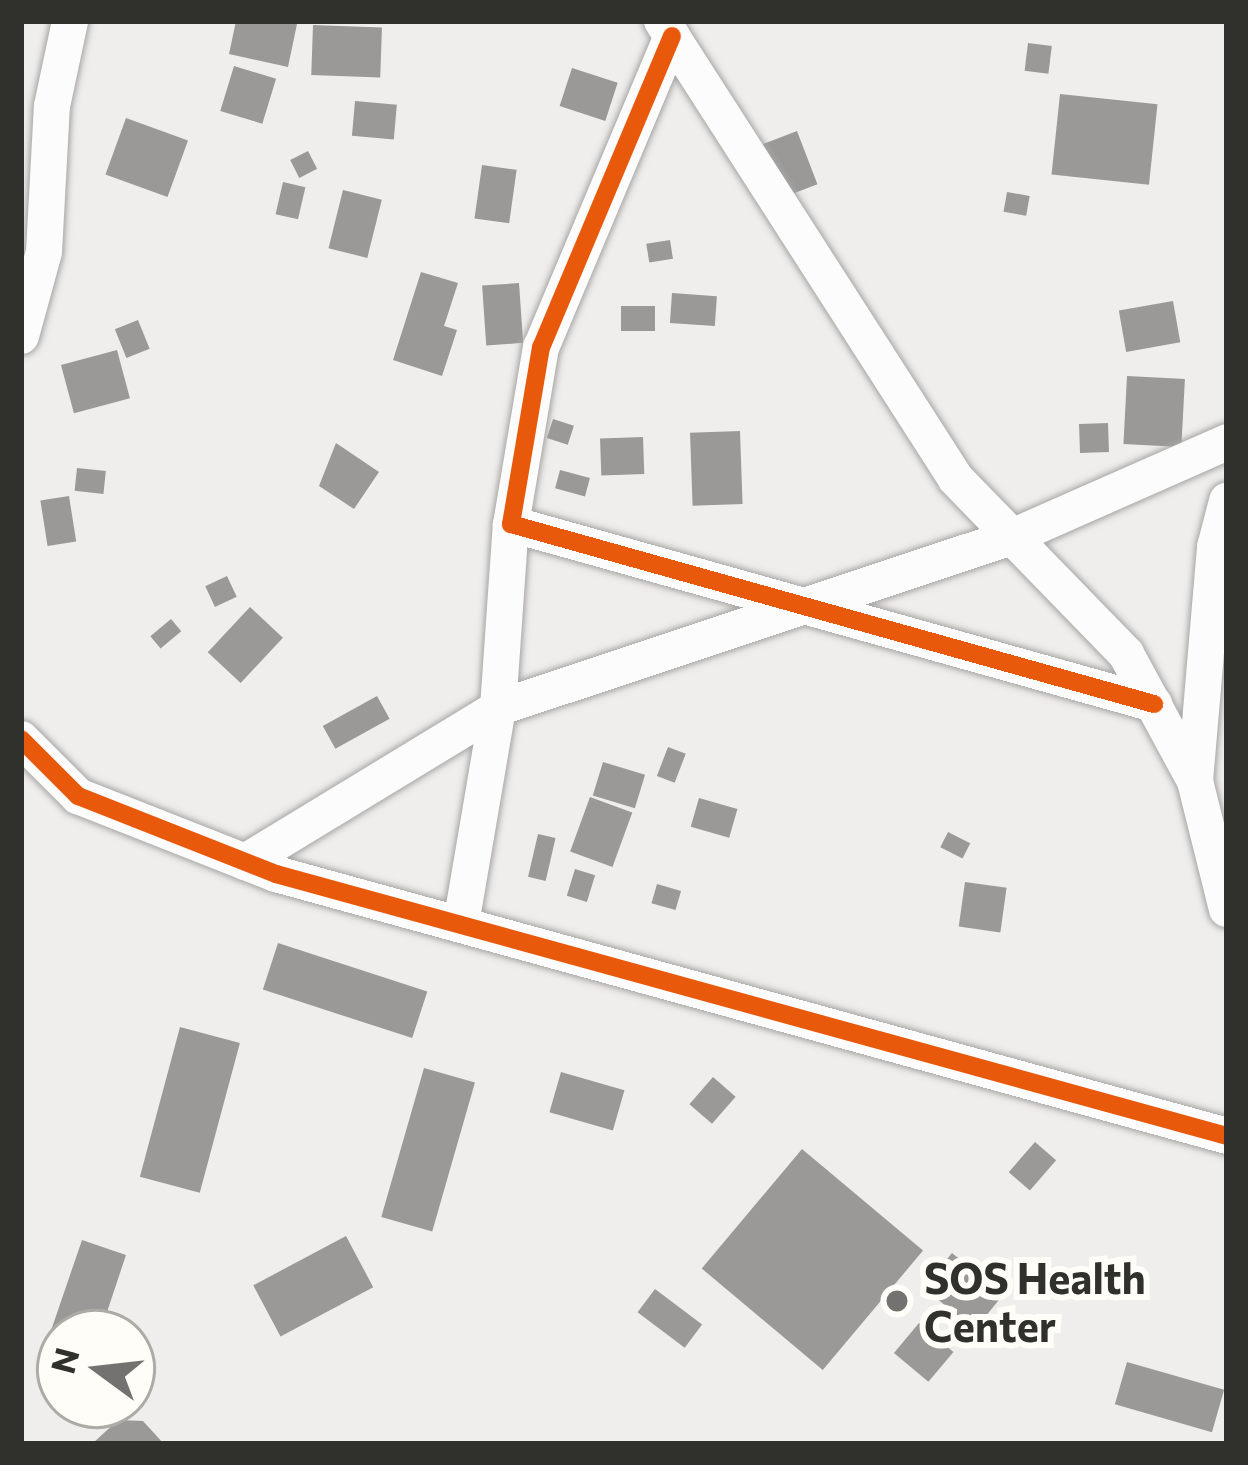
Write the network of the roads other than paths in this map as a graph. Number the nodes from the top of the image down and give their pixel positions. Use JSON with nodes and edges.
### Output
{"nodes":[{"id":1,"x":70,"y":21,"type":"edge"},
{"id":2,"x":667,"y":28,"type":"edge"},
{"id":3,"x":21,"y":337,"type":"edge"},
{"id":4,"x":1227,"y":442,"type":"edge"},
{"id":5,"x":1227,"y":501,"type":"edge"},
{"id":6,"x":511,"y":524,"type":"junction"},
{"id":7,"x":1012,"y":537,"type":"junction"},
{"id":8,"x":1221,"y":545,"type":"edge"},
{"id":9,"x":805,"y":607,"type":"junction"},
{"id":10,"x":1154,"y":704,"type":"junction"},
{"id":11,"x":498,"y":708,"type":"junction"},
{"id":12,"x":22,"y":742,"type":"edge"},
{"id":13,"x":1195,"y":781,"type":"junction"},
{"id":14,"x":245,"y":862,"type":"junction"},
{"id":15,"x":1227,"y":909,"type":"edge"},
{"id":16,"x":461,"y":924,"type":"junction"},
{"id":17,"x":1227,"y":1136,"type":"edge"}],
"edges":[{"from":1,"to":3,"type":"street"},
{"from":2,"to":6,"type":"street"},
{"from":2,"to":7,"type":"street"},
{"from":4,"to":7,"type":"street"},
{"from":5,"to":8,"type":"street"},
{"from":6,"to":9,"type":"street"},
{"from":6,"to":11,"type":"street"},
{"from":7,"to":9,"type":"street"},
{"from":7,"to":10,"type":"street"},
{"from":8,"to":13,"type":"street"},
{"from":9,"to":10,"type":"street"},
{"from":9,"to":11,"type":"street"},
{"from":10,"to":13,"type":"street"},
{"from":11,"to":14,"type":"street"},
{"from":11,"to":16,"type":"street"},
{"from":12,"to":14,"type":"street"},
{"from":13,"to":15,"type":"street"},
{"from":14,"to":16,"type":"street"},
{"from":16,"to":17,"type":"street"}]}
